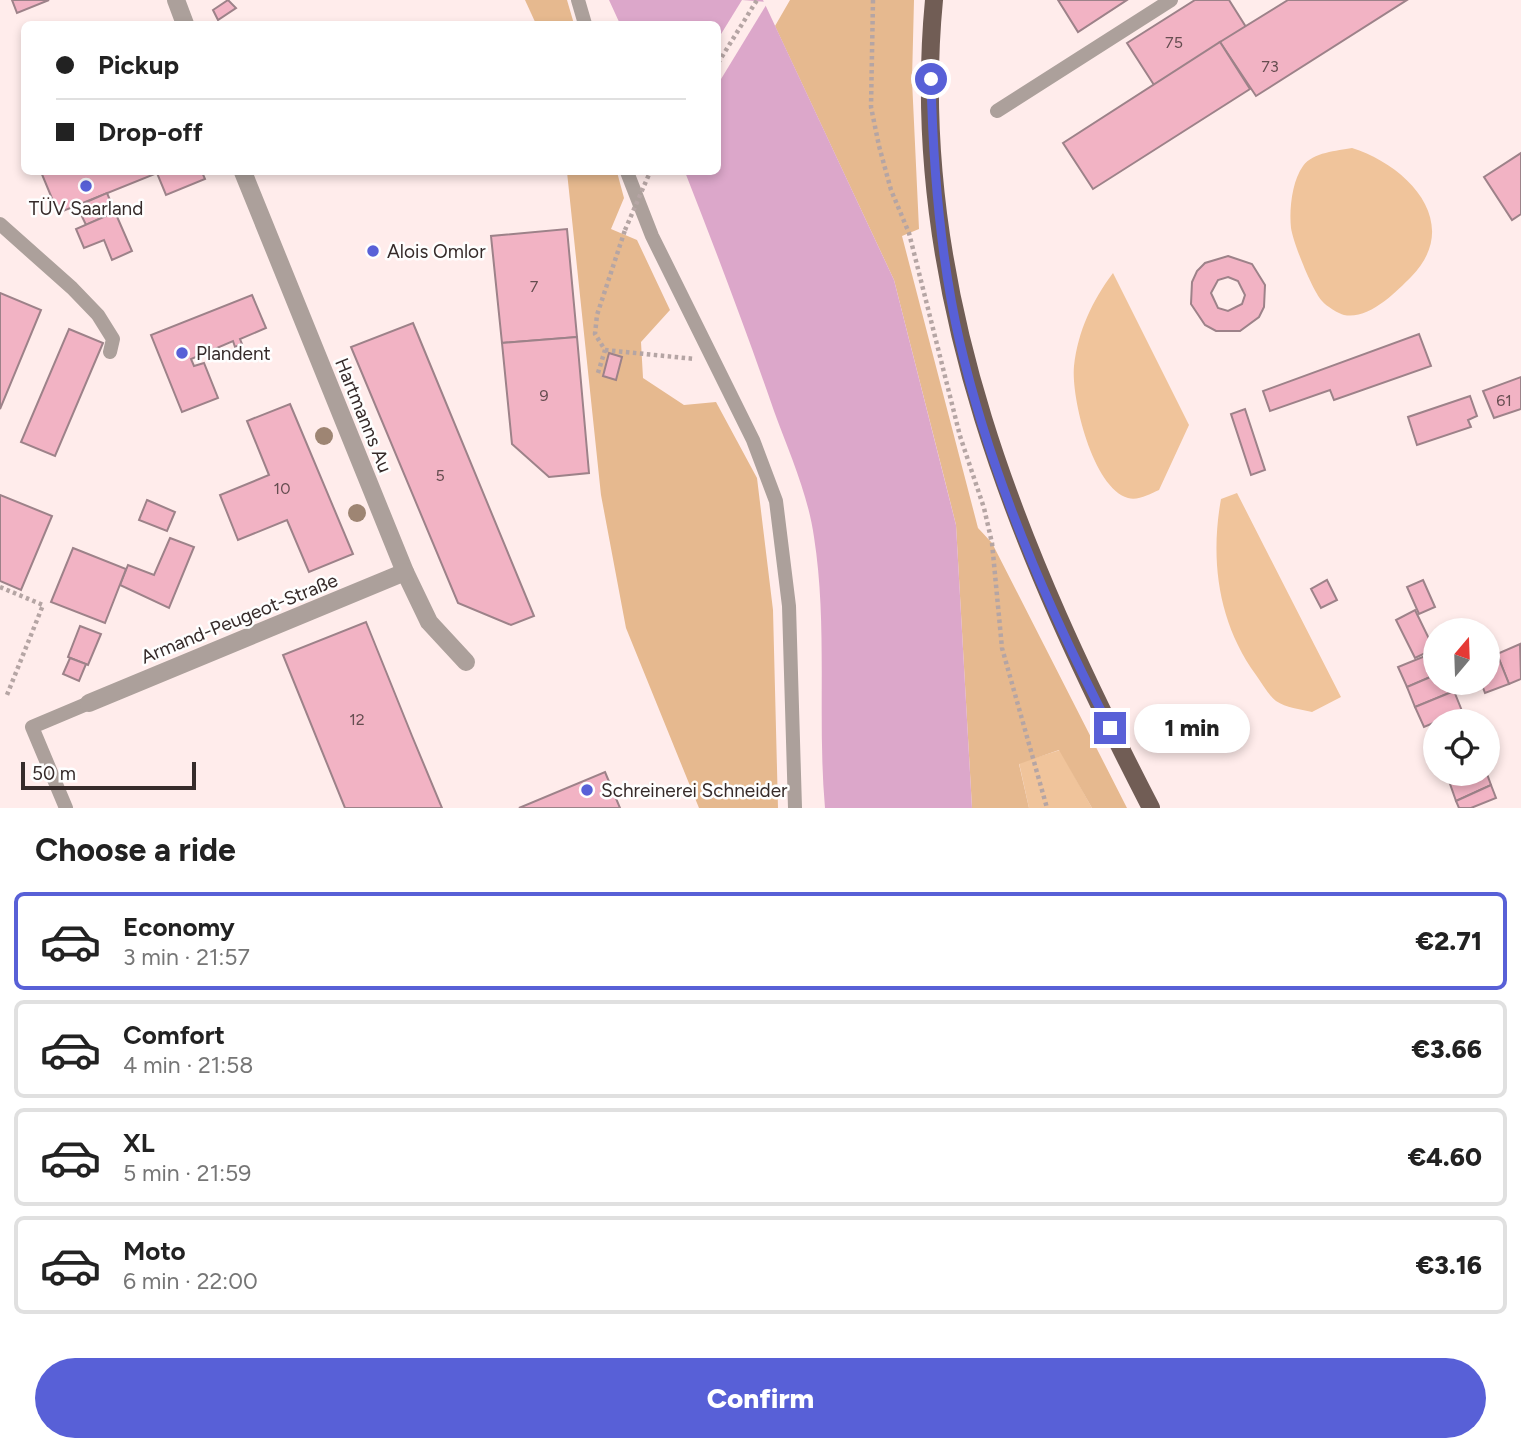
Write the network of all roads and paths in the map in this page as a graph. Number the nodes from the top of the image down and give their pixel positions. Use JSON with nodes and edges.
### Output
{"nodes":[{"id":1,"x":176,"y":0,"type":"edge"},
{"id":2,"x":578,"y":0,"type":"edge"},
{"id":3,"x":757,"y":0,"type":"edge"},
{"id":4,"x":873,"y":0,"type":"edge"},
{"id":5,"x":934,"y":0,"type":"edge"},
{"id":6,"x":1171,"y":0,"type":"edge"},
{"id":7,"x":184,"y":21,"type":"edge"},
{"id":8,"x":583,"y":21,"type":"edge"},
{"id":9,"x":721,"y":58,"type":"edge"},
{"id":10,"x":997,"y":111,"type":"dead end"},
{"id":11,"x":244,"y":175,"type":"edge"},
{"id":12,"x":628,"y":175,"type":"edge"},
{"id":13,"x":649,"y":175,"type":"edge"},
{"id":14,"x":0,"y":224,"type":"edge"},
{"id":15,"x":605,"y":350,"type":"junction"},
{"id":16,"x":110,"y":352,"type":"dead end"},
{"id":17,"x":714,"y":360,"type":"junction"},
{"id":18,"x":598,"y":373,"type":"dead end"},
{"id":19,"x":405,"y":572,"type":"junction"},
{"id":20,"x":0,"y":587,"type":"edge"},
{"id":21,"x":466,"y":662,"type":"dead end"},
{"id":22,"x":7,"y":695,"type":"dead end"},
{"id":23,"x":89,"y":703,"type":"joint"},
{"id":24,"x":66,"y":808,"type":"edge"},
{"id":25,"x":795,"y":808,"type":"edge"},
{"id":26,"x":1047,"y":808,"type":"edge"},
{"id":27,"x":1151,"y":808,"type":"edge"}],
"edges":[{"from":1,"to":7,"type":"street"},
{"from":2,"to":8,"type":"lane"},
{"from":3,"to":9,"type":"path"},
{"from":4,"to":26,"type":"path"},
{"from":5,"to":27,"type":"main road"},
{"from":6,"to":10,"type":"lane"},
{"from":11,"to":19,"type":"street","name":"Hartmanns Au"},
{"from":12,"to":17,"type":"lane"},
{"from":13,"to":15,"type":"path","bridge":true},
{"from":14,"to":16,"type":"lane"},
{"from":15,"to":17,"type":"path"},
{"from":15,"to":18,"type":"path"},
{"from":17,"to":25,"type":"lane"},
{"from":19,"to":21,"type":"street","name":"Hartmanns Au"},
{"from":19,"to":23,"type":"street","name":"Armand-Peugeot-Straße"},
{"from":20,"to":22,"type":"path"},
{"from":23,"to":24,"type":"lane"}]}
